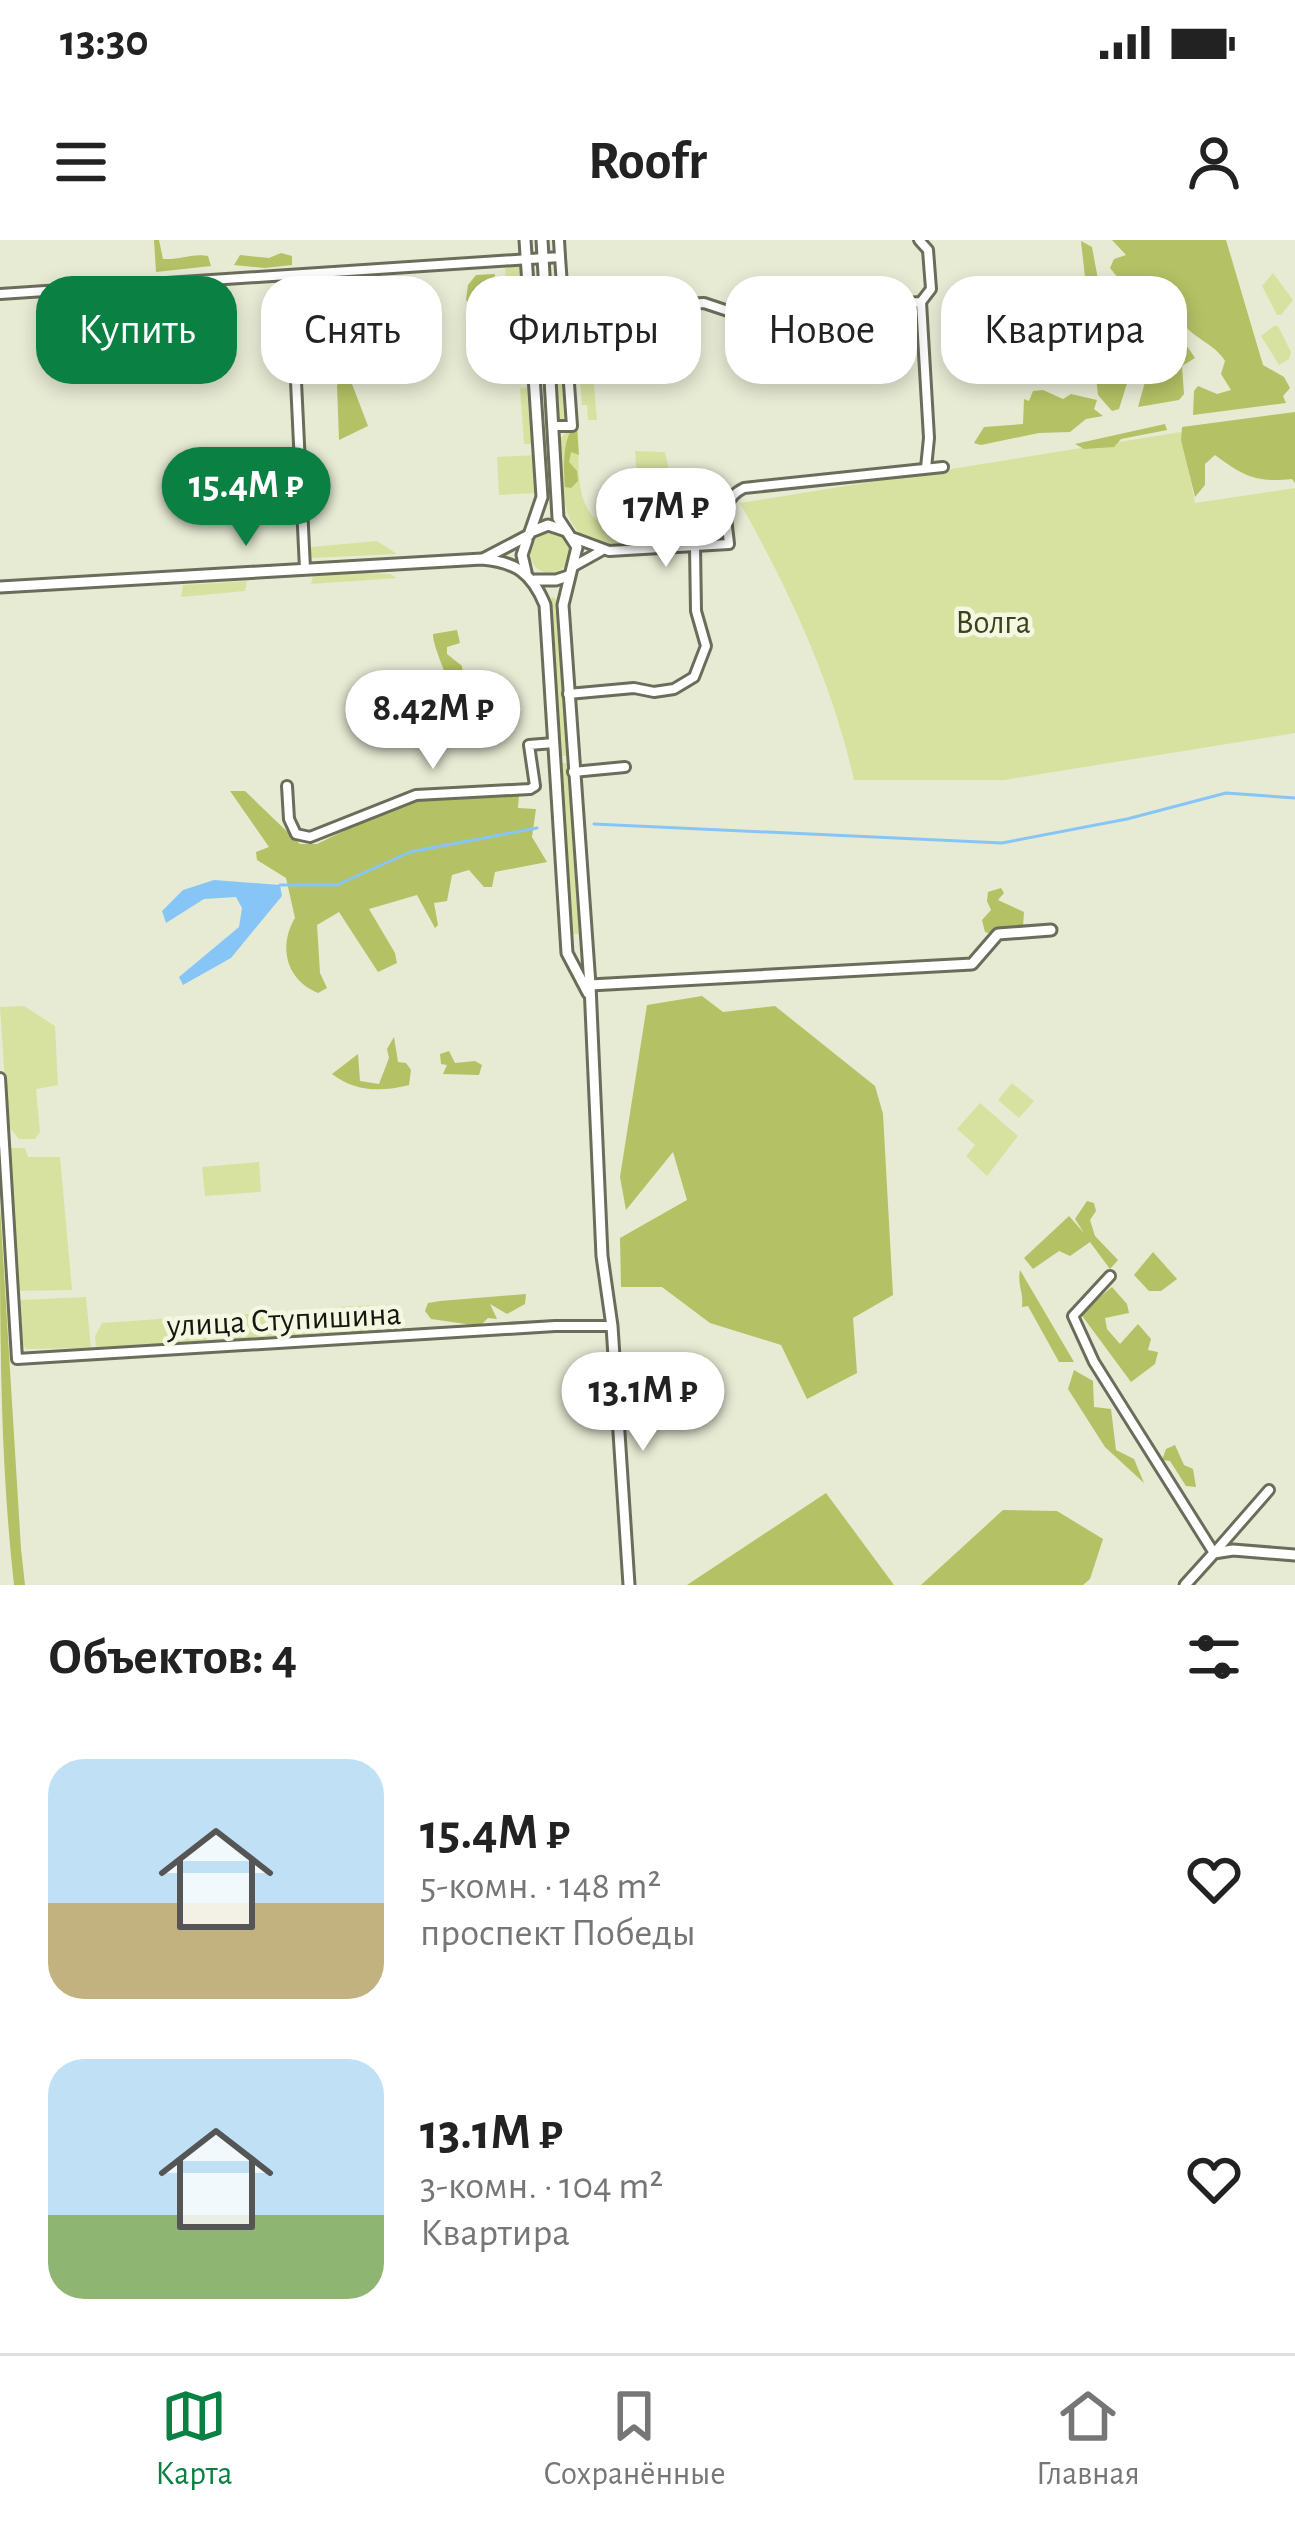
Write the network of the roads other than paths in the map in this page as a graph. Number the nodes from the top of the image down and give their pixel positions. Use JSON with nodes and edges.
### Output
{"nodes":[{"id":1,"x":526,"y":240,"type":"edge"},
{"id":2,"x":542,"y":240,"type":"edge"},
{"id":3,"x":559,"y":240,"type":"edge"},
{"id":4,"x":919,"y":240,"type":"edge"},
{"id":5,"x":560,"y":257,"type":"junction"},
{"id":6,"x":526,"y":258,"type":"junction"},
{"id":7,"x":543,"y":258,"type":"junction"},
{"id":8,"x":303,"y":276,"type":"edge"},
{"id":9,"x":545,"y":276,"type":"edge"},
{"id":10,"x":561,"y":276,"type":"edge"},
{"id":11,"x":261,"y":279,"type":"edge"},
{"id":12,"x":0,"y":294,"type":"edge"},
{"id":13,"x":921,"y":302,"type":"junction"},
{"id":14,"x":701,"y":303,"type":"edge"},
{"id":15,"x":296,"y":384,"type":"edge"},
{"id":16,"x":551,"y":384,"type":"edge"},
{"id":17,"x":569,"y":384,"type":"edge"},
{"id":18,"x":553,"y":426,"type":"junction"},
{"id":19,"x":943,"y":466,"type":"dead end"},
{"id":20,"x":926,"y":468,"type":"junction"},
{"id":21,"x":542,"y":497,"type":"junction"},
{"id":22,"x":556,"y":497,"type":"junction"},
{"id":23,"x":531,"y":533,"type":"junction"},
{"id":24,"x":570,"y":534,"type":"junction"},
{"id":25,"x":695,"y":547,"type":"junction"},
{"id":26,"x":603,"y":550,"type":"junction"},
{"id":27,"x":482,"y":559,"type":"junction"},
{"id":28,"x":304,"y":569,"type":"junction"},
{"id":29,"x":571,"y":571,"type":"junction"},
{"id":30,"x":531,"y":576,"type":"junction"},
{"id":31,"x":0,"y":587,"type":"edge"},
{"id":32,"x":568,"y":694,"type":"junction"},
{"id":33,"x":554,"y":743,"type":"junction"},
{"id":34,"x":625,"y":767,"type":"dead end"},
{"id":35,"x":573,"y":772,"type":"junction"},
{"id":36,"x":287,"y":786,"type":"dead end"},
{"id":37,"x":1051,"y":930,"type":"dead end"},
{"id":38,"x":586,"y":950,"type":"junction"},
{"id":39,"x":567,"y":953,"type":"junction"},
{"id":40,"x":589,"y":989,"type":"junction"},
{"id":41,"x":0,"y":1078,"type":"edge"},
{"id":42,"x":0,"y":1089,"type":"edge"},
{"id":43,"x":1110,"y":1276,"type":"dead end"},
{"id":44,"x":612,"y":1326,"type":"junction"},
{"id":45,"x":1269,"y":1490,"type":"dead end"},
{"id":46,"x":1214,"y":1553,"type":"junction"},
{"id":47,"x":1295,"y":1555,"type":"edge"},
{"id":48,"x":628,"y":1585,"type":"edge"},
{"id":49,"x":1185,"y":1585,"type":"edge"}],
"edges":[{"from":1,"to":6,"type":"street"},
{"from":2,"to":7,"type":"street"},
{"from":3,"to":5,"type":"street"},
{"from":4,"to":13,"type":"street"},
{"from":5,"to":7,"type":"street"},
{"from":5,"to":10,"type":"street"},
{"from":6,"to":7,"type":"street"},
{"from":6,"to":8,"type":"street"},
{"from":6,"to":21,"type":"street"},
{"from":7,"to":9,"type":"street"},
{"from":11,"to":12,"type":"street"},
{"from":13,"to":14,"type":"street"},
{"from":13,"to":20,"type":"street"},
{"from":15,"to":28,"type":"street"},
{"from":16,"to":18,"type":"street"},
{"from":17,"to":18,"type":"street"},
{"from":18,"to":22,"type":"street"},
{"from":19,"to":20,"type":"street"},
{"from":20,"to":25,"type":"street"},
{"from":21,"to":22,"type":"street"},
{"from":21,"to":23,"type":"street"},
{"from":22,"to":24,"type":"street"},
{"from":23,"to":24,"type":"street"},
{"from":23,"to":27,"type":"street"},
{"from":23,"to":30,"type":"street"},
{"from":24,"to":26,"type":"street"},
{"from":24,"to":29,"type":"street"},
{"from":25,"to":26,"type":"street"},
{"from":25,"to":32,"type":"street"},
{"from":26,"to":29,"type":"street"},
{"from":27,"to":28,"type":"street"},
{"from":27,"to":30,"type":"street"},
{"from":28,"to":31,"type":"street"},
{"from":29,"to":30,"type":"street"},
{"from":29,"to":32,"type":"street"},
{"from":30,"to":33,"type":"street"},
{"from":32,"to":35,"type":"street"},
{"from":33,"to":36,"type":"street"},
{"from":33,"to":39,"type":"street"},
{"from":34,"to":35,"type":"street"},
{"from":35,"to":38,"type":"street"},
{"from":37,"to":40,"type":"street"},
{"from":38,"to":39,"type":"street"},
{"from":38,"to":40,"type":"street"},
{"from":39,"to":40,"type":"street"},
{"from":40,"to":44,"type":"street"},
{"from":41,"to":42,"type":"street"},
{"from":42,"to":44,"type":"street","name":"улица Ступишина"},
{"from":43,"to":46,"type":"street"},
{"from":44,"to":48,"type":"street"},
{"from":45,"to":46,"type":"street"},
{"from":46,"to":47,"type":"street"},
{"from":46,"to":49,"type":"street"}]}
